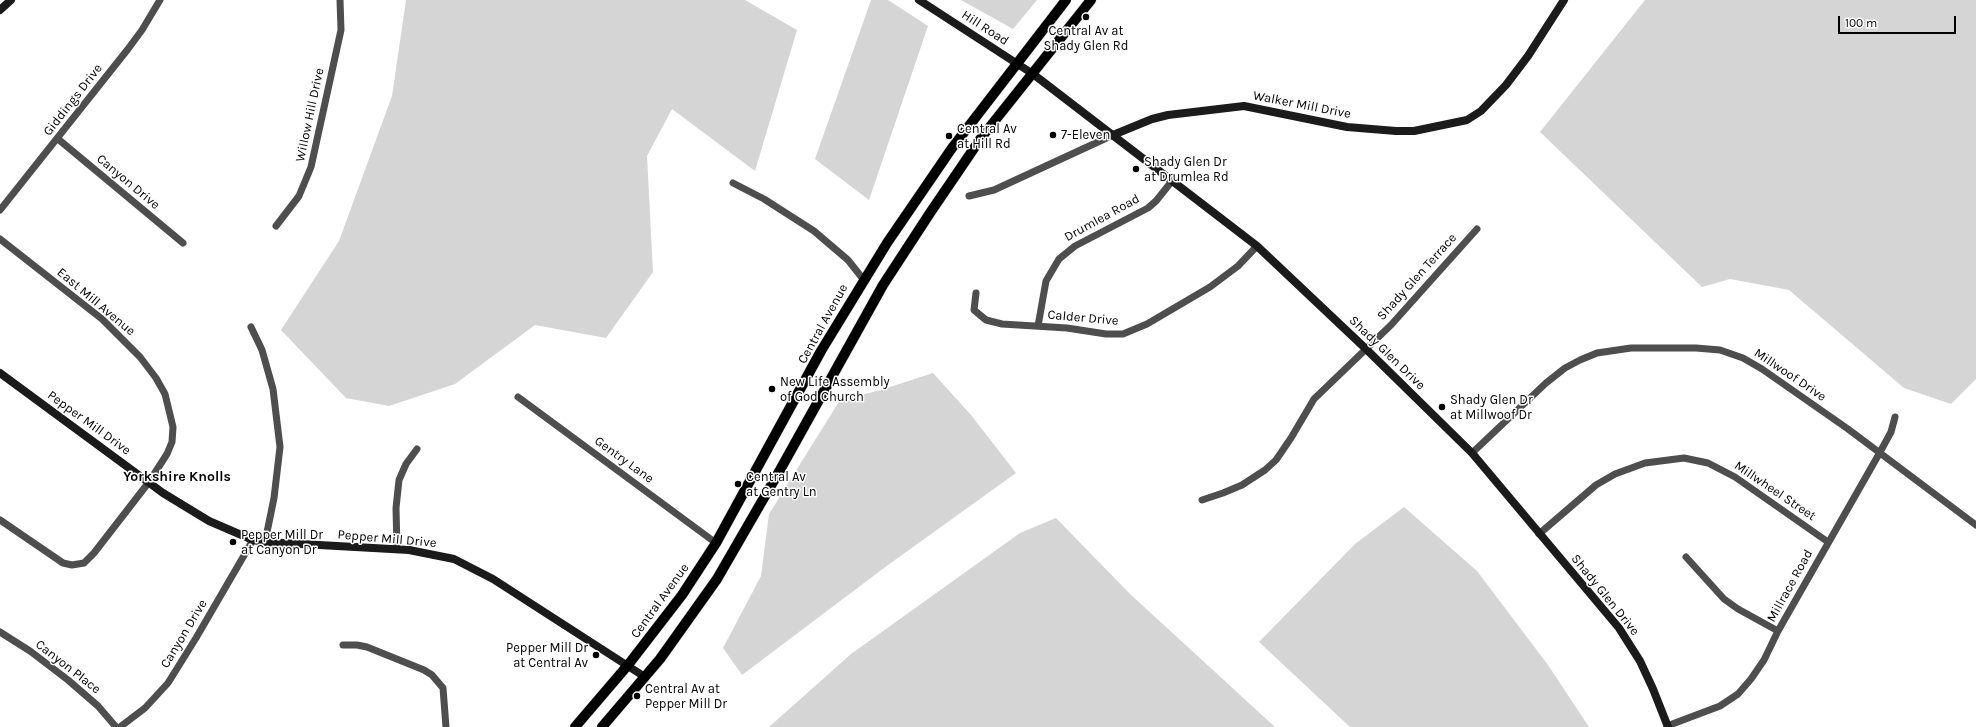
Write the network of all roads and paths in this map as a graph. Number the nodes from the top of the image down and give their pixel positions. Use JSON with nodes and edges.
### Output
{"nodes":[{"id":1,"x":11,"y":0,"type":"edge"},
{"id":2,"x":160,"y":0,"type":"edge"},
{"id":3,"x":340,"y":0,"type":"edge"},
{"id":4,"x":919,"y":0,"type":"edge"},
{"id":5,"x":1066,"y":0,"type":"edge"},
{"id":6,"x":1091,"y":0,"type":"edge"},
{"id":7,"x":1564,"y":0,"type":"edge"},
{"id":8,"x":1,"y":8,"type":"edge"},
{"id":9,"x":1018,"y":63,"type":"junction"},
{"id":10,"x":1033,"y":74,"type":"junction"},
{"id":11,"x":1113,"y":135,"type":"junction"},
{"id":12,"x":58,"y":139,"type":"junction"},
{"id":13,"x":1172,"y":181,"type":"junction"},
{"id":14,"x":734,"y":183,"type":"dead end"},
{"id":15,"x":969,"y":196,"type":"dead end"},
{"id":16,"x":0,"y":210,"type":"edge"},
{"id":17,"x":276,"y":226,"type":"dead end"},
{"id":18,"x":1477,"y":229,"type":"dead end"},
{"id":19,"x":0,"y":239,"type":"edge"},
{"id":20,"x":184,"y":244,"type":"dead end"},
{"id":21,"x":1257,"y":246,"type":"junction"},
{"id":22,"x":863,"y":279,"type":"junction"},
{"id":23,"x":976,"y":293,"type":"dead end"},
{"id":24,"x":1038,"y":326,"type":"junction"},
{"id":25,"x":251,"y":328,"type":"dead end"},
{"id":26,"x":1365,"y":348,"type":"junction"},
{"id":27,"x":0,"y":373,"type":"edge"},
{"id":28,"x":518,"y":397,"type":"dead end"},
{"id":29,"x":1895,"y":417,"type":"dead end"},
{"id":30,"x":417,"y":449,"type":"dead end"},
{"id":31,"x":1472,"y":453,"type":"junction"},
{"id":32,"x":1879,"y":454,"type":"junction"},
{"id":33,"x":149,"y":482,"type":"junction"},
{"id":34,"x":1202,"y":500,"type":"dead end"},
{"id":35,"x":0,"y":520,"type":"edge"},
{"id":36,"x":1976,"y":525,"type":"edge"},
{"id":37,"x":1540,"y":534,"type":"junction"},
{"id":38,"x":253,"y":540,"type":"junction"},
{"id":39,"x":265,"y":542,"type":"junction"},
{"id":40,"x":1828,"y":542,"type":"junction"},
{"id":41,"x":716,"y":543,"type":"junction"},
{"id":42,"x":397,"y":549,"type":"junction"},
{"id":43,"x":1686,"y":557,"type":"dead end"},
{"id":44,"x":1778,"y":631,"type":"junction"},
{"id":45,"x":0,"y":632,"type":"edge"},
{"id":46,"x":343,"y":645,"type":"dead end"},
{"id":47,"x":628,"y":666,"type":"junction"},
{"id":48,"x":645,"y":677,"type":"junction"},
{"id":49,"x":116,"y":727,"type":"edge"},
{"id":50,"x":120,"y":727,"type":"edge"},
{"id":51,"x":446,"y":727,"type":"edge"},
{"id":52,"x":574,"y":727,"type":"edge"},
{"id":53,"x":602,"y":727,"type":"edge"},
{"id":54,"x":1668,"y":727,"type":"edge"}],
"edges":[{"from":1,"to":8,"type":"street"},
{"from":2,"to":12,"type":"street","name":"Giddings Drive"},
{"from":3,"to":17,"type":"street","name":"Willow Hill Drive"},
{"from":4,"to":9,"type":"street","name":"Hill Road"},
{"from":5,"to":9,"type":"main road","name":"Central Avenue"},
{"from":6,"to":10,"type":"main road"},
{"from":7,"to":11,"type":"street","name":"Walker Mill Drive"},
{"from":9,"to":10,"type":"street","name":"Shady Glen Drive"},
{"from":9,"to":22,"type":"main road","name":"Central Avenue"},
{"from":10,"to":11,"type":"street","name":"Shady Glen Drive"},
{"from":10,"to":48,"type":"main road"},
{"from":11,"to":13,"type":"street","name":"Shady Glen Drive"},
{"from":11,"to":15,"type":"street","name":"Walker Mill Drive"},
{"from":12,"to":16,"type":"street","name":"Giddings Drive"},
{"from":12,"to":20,"type":"street","name":"Canyon Drive"},
{"from":13,"to":21,"type":"street","name":"Shady Glen Drive"},
{"from":13,"to":24,"type":"street","name":"Drumlea Road"},
{"from":14,"to":22,"type":"street"},
{"from":18,"to":26,"type":"street","name":"Shady Glen Terrace"},
{"from":19,"to":33,"type":"street","name":"East Mill Avenue"},
{"from":21,"to":24,"type":"street","name":"Calder Drive"},
{"from":21,"to":26,"type":"street","name":"Shady Glen Drive"},
{"from":22,"to":41,"type":"main road","name":"Central Avenue"},
{"from":23,"to":24,"type":"street","name":"Calder Drive"},
{"from":25,"to":39,"type":"street"},
{"from":26,"to":31,"type":"street","name":"Shady Glen Drive"},
{"from":26,"to":34,"type":"street","name":"Shady Glen Terrace"},
{"from":27,"to":33,"type":"street","name":"Pepper Mill Drive"},
{"from":28,"to":41,"type":"street","name":"Gentry Lane"},
{"from":29,"to":32,"type":"street","name":"Millrace Road"},
{"from":30,"to":42,"type":"street"},
{"from":31,"to":32,"type":"street","name":"Millwoof Drive"},
{"from":31,"to":37,"type":"street","name":"Shady Glen Drive"},
{"from":32,"to":36,"type":"street","name":"Millwoof Drive"},
{"from":32,"to":40,"type":"street","name":"Millrace Road"},
{"from":33,"to":35,"type":"street","name":"East Mill Avenue"},
{"from":33,"to":38,"type":"street","name":"Pepper Mill Drive"},
{"from":37,"to":40,"type":"street","name":"Millwheel Street"},
{"from":37,"to":54,"type":"street","name":"Shady Glen Drive"},
{"from":38,"to":39,"type":"street","name":"Pepper Mill Drive"},
{"from":38,"to":50,"type":"street","name":"Canyon Drive"},
{"from":39,"to":42,"type":"street","name":"Pepper Mill Drive"},
{"from":40,"to":44,"type":"street","name":"Millrace Road"},
{"from":41,"to":47,"type":"main road","name":"Central Avenue"},
{"from":42,"to":47,"type":"street","name":"Pepper Mill Drive"},
{"from":43,"to":44,"type":"street"},
{"from":44,"to":54,"type":"street","name":"Millrace Road"},
{"from":45,"to":49,"type":"street","name":"Canyon Place"},
{"from":46,"to":51,"type":"street"},
{"from":47,"to":48,"type":"street","name":"Pepper Mill Drive"},
{"from":47,"to":52,"type":"main road","name":"Central Avenue"},
{"from":48,"to":53,"type":"main road"}]}
